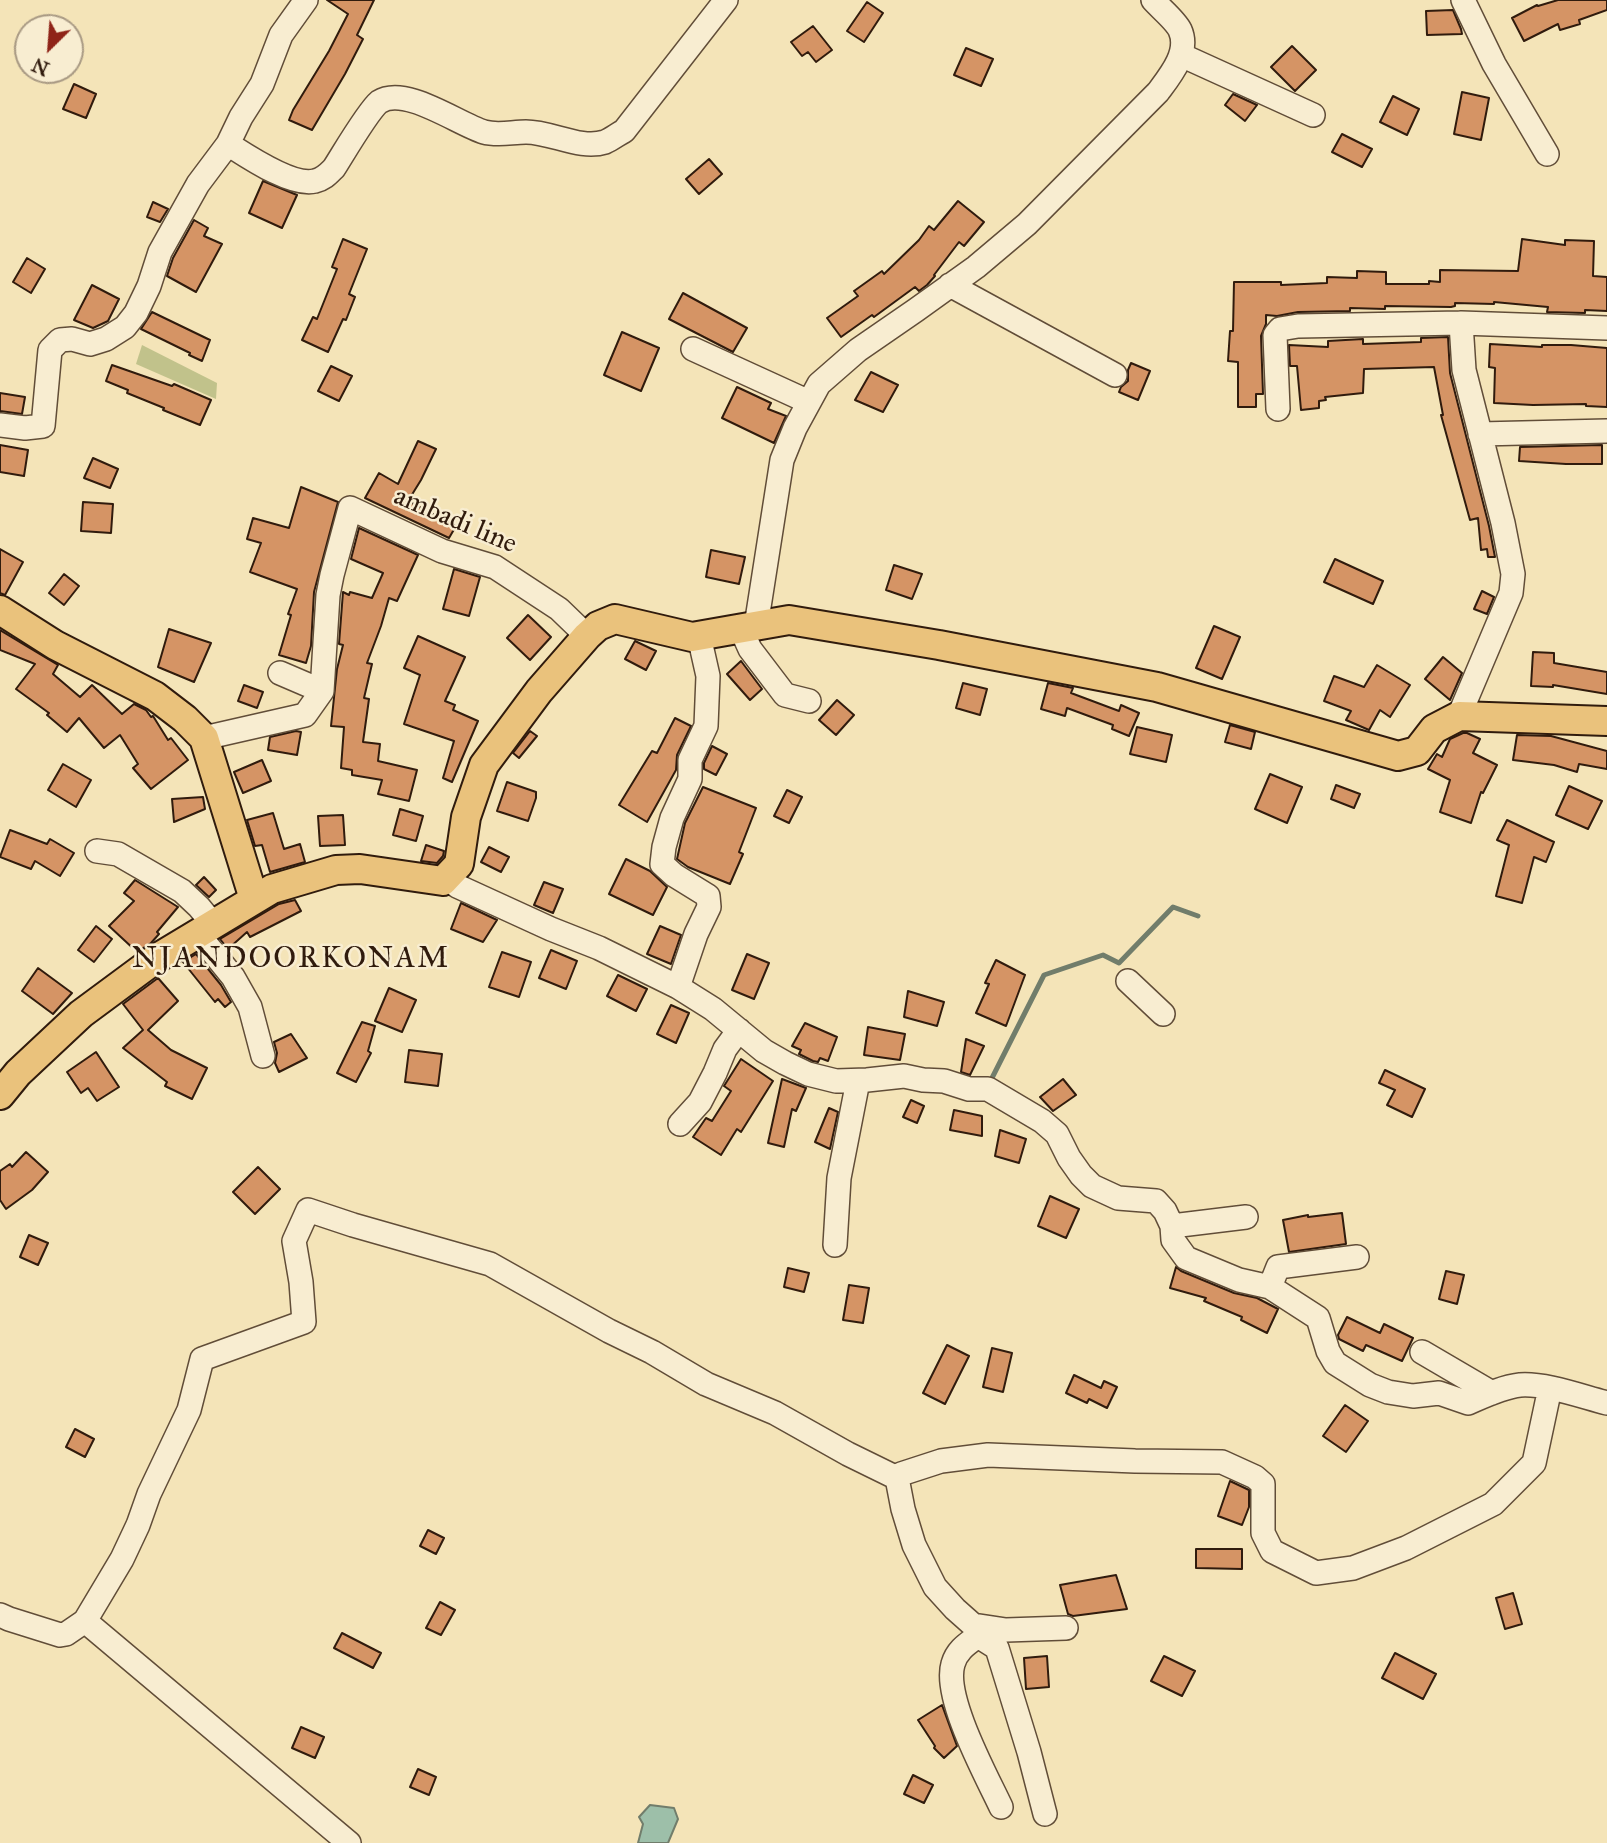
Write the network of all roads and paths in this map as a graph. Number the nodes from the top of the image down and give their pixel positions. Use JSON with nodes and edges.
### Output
{"nodes":[{"id":1,"x":306,"y":0,"type":"edge"},
{"id":2,"x":726,"y":0,"type":"edge"},
{"id":3,"x":1153,"y":0,"type":"edge"},
{"id":4,"x":1463,"y":0,"type":"edge"},
{"id":5,"x":1181,"y":55,"type":"junction"},
{"id":6,"x":1313,"y":115,"type":"dead end"},
{"id":7,"x":228,"y":144,"type":"junction"},
{"id":8,"x":1547,"y":154,"type":"dead end"},
{"id":9,"x":950,"y":285,"type":"junction"},
{"id":10,"x":1461,"y":323,"type":"junction"},
{"id":11,"x":1607,"y":328,"type":"edge"},
{"id":12,"x":693,"y":349,"type":"dead end"},
{"id":13,"x":1115,"y":375,"type":"dead end"},
{"id":14,"x":809,"y":402,"type":"junction"},
{"id":15,"x":1278,"y":410,"type":"dead end"},
{"id":16,"x":0,"y":425,"type":"edge"},
{"id":17,"x":1607,"y":431,"type":"edge"},
{"id":18,"x":1480,"y":434,"type":"junction"},
{"id":19,"x":0,"y":610,"type":"edge"},
{"id":20,"x":749,"y":627,"type":"junction"},
{"id":21,"x":587,"y":636,"type":"junction"},
{"id":22,"x":699,"y":636,"type":"junction"},
{"id":23,"x":280,"y":673,"type":"dead end"},
{"id":24,"x":323,"y":691,"type":"junction"},
{"id":25,"x":809,"y":702,"type":"dead end"},
{"id":26,"x":1459,"y":716,"type":"junction"},
{"id":27,"x":1607,"y":721,"type":"edge"},
{"id":28,"x":204,"y":738,"type":"junction"},
{"id":29,"x":97,"y":851,"type":"dead end"},
{"id":30,"x":448,"y":875,"type":"junction"},
{"id":31,"x":254,"y":899,"type":"junction"},
{"id":32,"x":205,"y":929,"type":"junction"},
{"id":33,"x":1128,"y":981,"type":"dead end"},
{"id":34,"x":678,"y":987,"type":"junction"},
{"id":35,"x":1163,"y":1014,"type":"dead end"},
{"id":36,"x":739,"y":1030,"type":"junction"},
{"id":37,"x":263,"y":1056,"type":"dead end"},
{"id":38,"x":858,"y":1081,"type":"junction"},
{"id":39,"x":0,"y":1095,"type":"edge"},
{"id":40,"x":680,"y":1124,"type":"dead end"},
{"id":41,"x":1246,"y":1217,"type":"dead end"},
{"id":42,"x":1172,"y":1226,"type":"junction"},
{"id":43,"x":835,"y":1245,"type":"dead end"},
{"id":44,"x":1357,"y":1257,"type":"dead end"},
{"id":45,"x":1269,"y":1287,"type":"junction"},
{"id":46,"x":1422,"y":1352,"type":"dead end"},
{"id":47,"x":1550,"y":1388,"type":"junction"},
{"id":48,"x":1492,"y":1393,"type":"junction"},
{"id":49,"x":1607,"y":1403,"type":"edge"},
{"id":50,"x":897,"y":1478,"type":"junction"},
{"id":51,"x":0,"y":1615,"type":"edge"},
{"id":52,"x":85,"y":1621,"type":"junction"},
{"id":53,"x":1066,"y":1628,"type":"dead end"},
{"id":54,"x":976,"y":1631,"type":"junction"},
{"id":55,"x":1001,"y":1807,"type":"dead end"},
{"id":56,"x":1045,"y":1814,"type":"dead end"},
{"id":57,"x":349,"y":1843,"type":"edge"}],
"edges":[{"from":1,"to":7,"type":"street"},
{"from":2,"to":7,"type":"street"},
{"from":3,"to":5,"type":"street"},
{"from":4,"to":8,"type":"street"},
{"from":5,"to":6,"type":"street"},
{"from":5,"to":9,"type":"street"},
{"from":7,"to":16,"type":"street"},
{"from":9,"to":13,"type":"street"},
{"from":9,"to":14,"type":"street"},
{"from":10,"to":11,"type":"street"},
{"from":10,"to":15,"type":"street"},
{"from":10,"to":18,"type":"street"},
{"from":12,"to":14,"type":"street"},
{"from":14,"to":20,"type":"street"},
{"from":17,"to":18,"type":"street"},
{"from":18,"to":26,"type":"street"},
{"from":19,"to":28,"type":"main road"},
{"from":20,"to":22,"type":"main road"},
{"from":20,"to":25,"type":"street"},
{"from":20,"to":26,"type":"main road"},
{"from":21,"to":22,"type":"main road"},
{"from":21,"to":24,"type":"street","name":"ambadi line"},
{"from":21,"to":30,"type":"main road"},
{"from":22,"to":34,"type":"street"},
{"from":23,"to":24,"type":"street"},
{"from":24,"to":28,"type":"street"},
{"from":26,"to":27,"type":"main road"},
{"from":28,"to":31,"type":"main road"},
{"from":29,"to":32,"type":"street"},
{"from":30,"to":31,"type":"main road"},
{"from":30,"to":34,"type":"street"},
{"from":31,"to":32,"type":"main road"},
{"from":32,"to":37,"type":"street"},
{"from":32,"to":39,"type":"main road"},
{"from":33,"to":35,"type":"street"},
{"from":34,"to":36,"type":"street"},
{"from":36,"to":38,"type":"street"},
{"from":36,"to":40,"type":"street"},
{"from":38,"to":42,"type":"street"},
{"from":38,"to":43,"type":"street"},
{"from":41,"to":42,"type":"street"},
{"from":42,"to":45,"type":"street"},
{"from":44,"to":45,"type":"street"},
{"from":45,"to":48,"type":"street"},
{"from":46,"to":48,"type":"street"},
{"from":47,"to":48,"type":"street"},
{"from":47,"to":49,"type":"street"},
{"from":47,"to":50,"type":"street"},
{"from":50,"to":52,"type":"street"},
{"from":50,"to":54,"type":"street"},
{"from":51,"to":52,"type":"street"},
{"from":52,"to":57,"type":"street"},
{"from":53,"to":54,"type":"street"},
{"from":54,"to":55,"type":"street"},
{"from":54,"to":56,"type":"street"}]}
